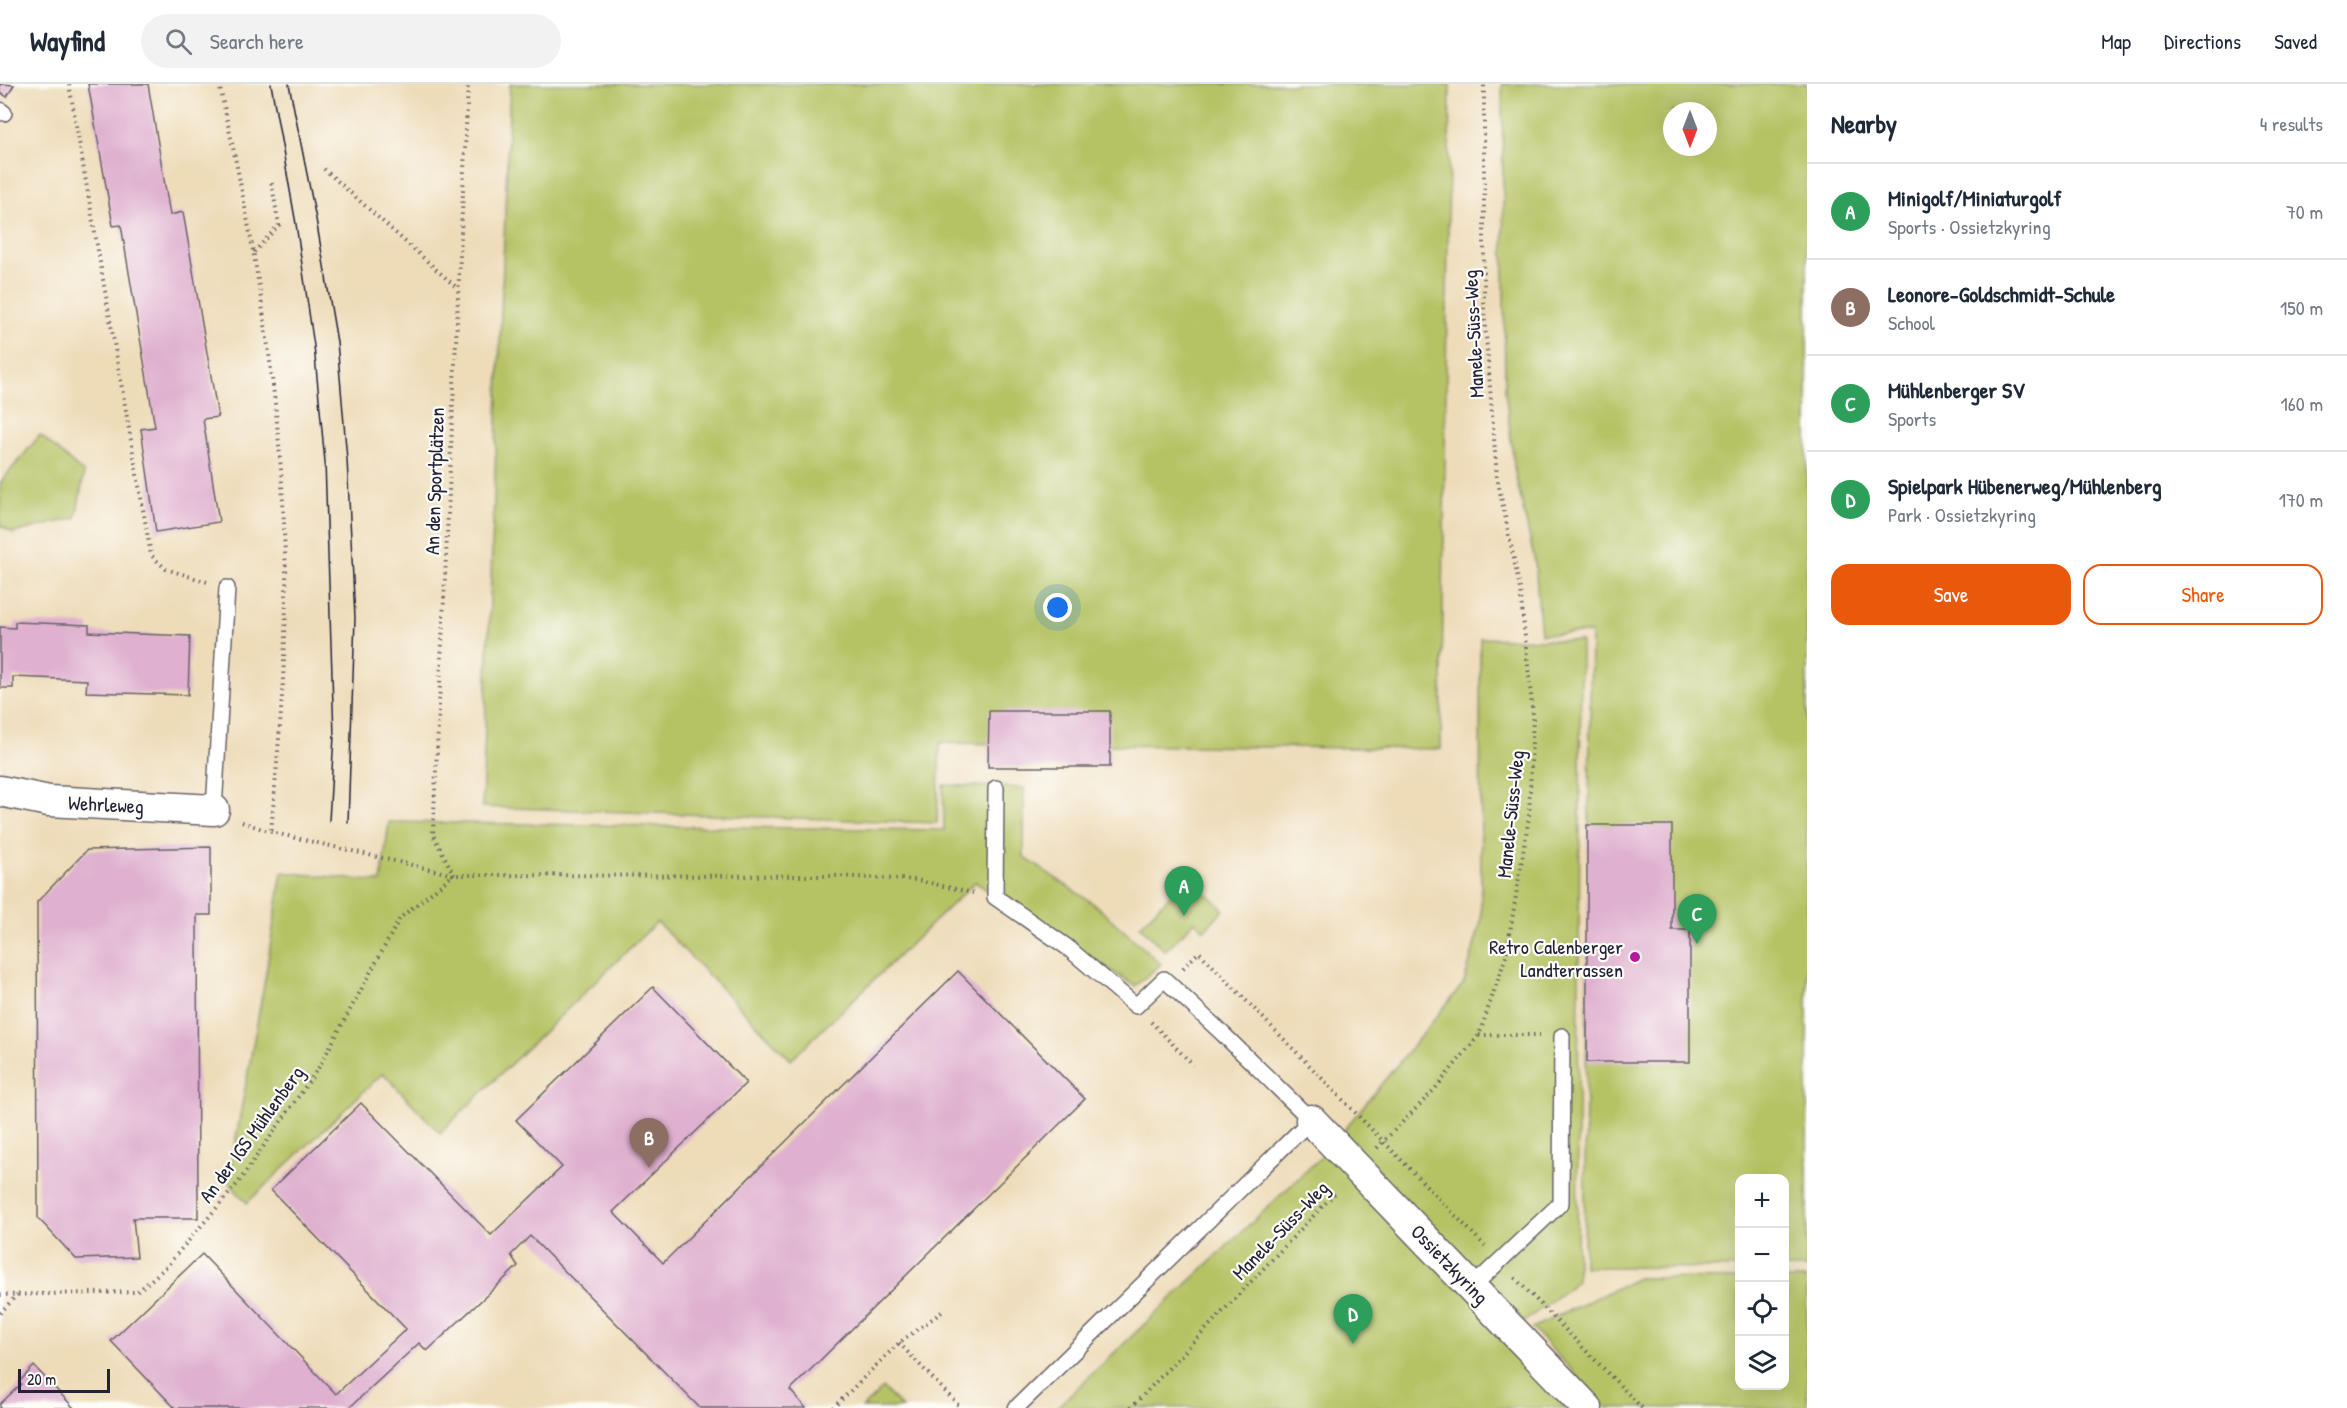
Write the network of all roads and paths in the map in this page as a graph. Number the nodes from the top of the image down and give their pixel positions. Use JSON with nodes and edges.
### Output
{"nodes":[{"id":1,"x":69,"y":84,"type":"edge"},
{"id":2,"x":219,"y":84,"type":"edge"},
{"id":3,"x":468,"y":84,"type":"edge"},
{"id":4,"x":1484,"y":84,"type":"edge"},
{"id":5,"x":324,"y":169,"type":"dead end"},
{"id":6,"x":271,"y":180,"type":"dead end"},
{"id":7,"x":254,"y":252,"type":"junction"},
{"id":8,"x":457,"y":288,"type":"junction"},
{"id":9,"x":227,"y":588,"type":"joint"},
{"id":10,"x":996,"y":788,"type":"dead end"},
{"id":11,"x":0,"y":791,"type":"edge"},
{"id":12,"x":213,"y":810,"type":"joint"},
{"id":13,"x":454,"y":875,"type":"junction"},
{"id":14,"x":995,"y":897,"type":"junction"},
{"id":15,"x":1168,"y":983,"type":"junction"},
{"id":16,"x":1136,"y":1006,"type":"junction"},
{"id":17,"x":1479,"y":1035,"type":"junction"},
{"id":18,"x":1562,"y":1036,"type":"joint"},
{"id":19,"x":1193,"y":1065,"type":"dead end"},
{"id":20,"x":1311,"y":1120,"type":"junction"},
{"id":21,"x":1383,"y":1142,"type":"junction"},
{"id":22,"x":1358,"y":1169,"type":"junction"},
{"id":23,"x":1472,"y":1287,"type":"junction"},
{"id":24,"x":0,"y":1295,"type":"edge"},
{"id":25,"x":17,"y":1295,"type":"junction"},
{"id":26,"x":943,"y":1311,"type":"dead end"},
{"id":27,"x":0,"y":1313,"type":"edge"},
{"id":28,"x":899,"y":1343,"type":"junction"},
{"id":29,"x":833,"y":1408,"type":"edge"},
{"id":30,"x":961,"y":1408,"type":"edge"},
{"id":31,"x":1016,"y":1408,"type":"edge"},
{"id":32,"x":1131,"y":1408,"type":"edge"},
{"id":33,"x":1587,"y":1408,"type":"edge"}],
"edges":[{"from":1,"to":9,"type":"path"},
{"from":2,"to":7,"type":"path"},
{"from":3,"to":8,"type":"path","name":"An den Sportplätzen"},
{"from":4,"to":17,"type":"path","name":"Manele-Süss-Weg"},
{"from":5,"to":8,"type":"path"},
{"from":6,"to":7,"type":"path"},
{"from":7,"to":13,"type":"path"},
{"from":8,"to":13,"type":"path","name":"An den Sportplätzen"},
{"from":9,"to":12,"type":"lane"},
{"from":10,"to":14,"type":"lane"},
{"from":11,"to":12,"type":"street","name":"Wehrleweg"},
{"from":13,"to":14,"type":"path"},
{"from":13,"to":25,"type":"path","name":"An der IGS Mühlenberg"},
{"from":14,"to":16,"type":"lane"},
{"from":15,"to":16,"type":"lane"},
{"from":15,"to":20,"type":"lane"},
{"from":15,"to":21,"type":"path"},
{"from":16,"to":19,"type":"path"},
{"from":17,"to":18,"type":"path"},
{"from":17,"to":21,"type":"path","name":"Manele-Süss-Weg"},
{"from":18,"to":23,"type":"lane"},
{"from":20,"to":22,"type":"street","name":"Ossietzkyring"},
{"from":20,"to":31,"type":"lane"},
{"from":21,"to":22,"type":"path","name":"Manele-Süss-Weg"},
{"from":22,"to":23,"type":"street","name":"Ossietzkyring"},
{"from":22,"to":32,"type":"path","name":"Manele-Süss-Weg"},
{"from":23,"to":33,"type":"street","name":"Ossietzkyring"},
{"from":24,"to":25,"type":"path","name":"An der IGS Mühlenberg"},
{"from":25,"to":27,"type":"path"},
{"from":26,"to":28,"type":"path"},
{"from":28,"to":29,"type":"path"},
{"from":28,"to":30,"type":"path"}]}
